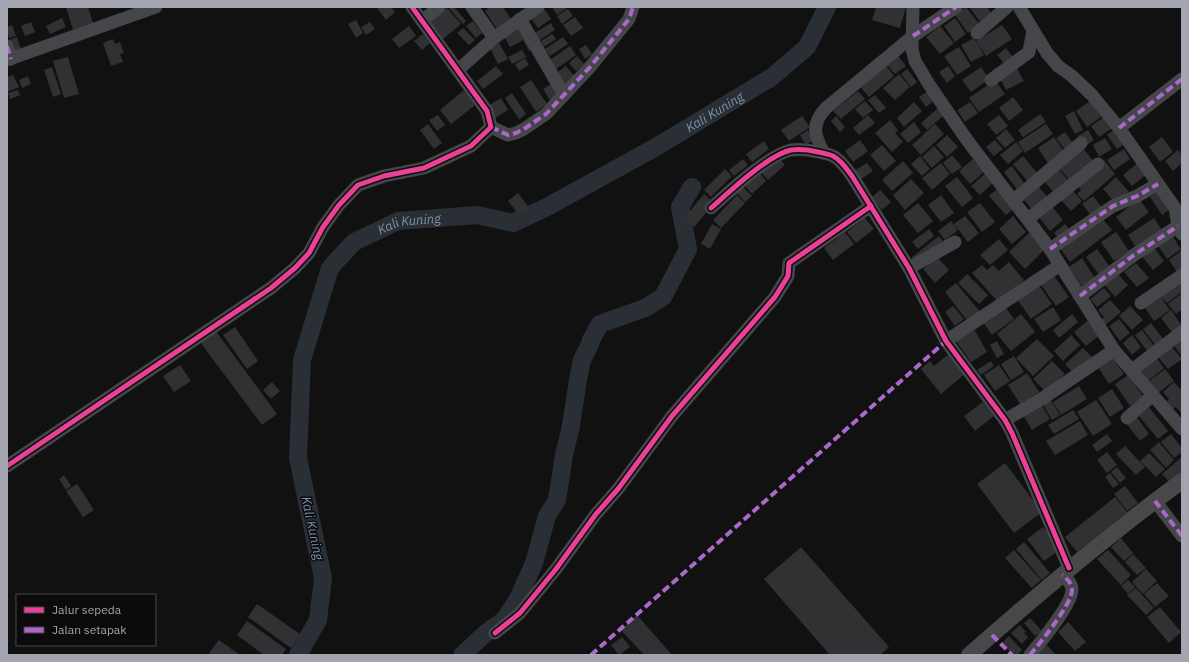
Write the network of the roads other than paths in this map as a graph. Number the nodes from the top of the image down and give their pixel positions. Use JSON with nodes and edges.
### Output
{"nodes":[{"id":1,"x":156,"y":7,"type":"edge"},
{"id":2,"x":412,"y":7,"type":"edge"},
{"id":3,"x":439,"y":7,"type":"edge"},
{"id":4,"x":472,"y":7,"type":"edge"},
{"id":5,"x":538,"y":7,"type":"edge"},
{"id":6,"x":633,"y":7,"type":"edge"},
{"id":7,"x":914,"y":7,"type":"edge"},
{"id":8,"x":956,"y":7,"type":"edge"},
{"id":9,"x":1007,"y":7,"type":"edge"},
{"id":10,"x":1019,"y":7,"type":"edge"},
{"id":11,"x":520,"y":19,"type":"junction"},
{"id":12,"x":422,"y":21,"type":"junction"},
{"id":13,"x":1034,"y":30,"type":"junction"},
{"id":14,"x":977,"y":33,"type":"dead end"},
{"id":15,"x":913,"y":36,"type":"junction"},
{"id":16,"x":494,"y":38,"type":"junction"},
{"id":17,"x":7,"y":46,"type":"edge"},
{"id":18,"x":9,"y":60,"type":"edge"},
{"id":19,"x":458,"y":70,"type":"junction"},
{"id":20,"x":1182,"y":79,"type":"edge"},
{"id":21,"x":991,"y":80,"type":"dead end"},
{"id":22,"x":564,"y":95,"type":"junction"},
{"id":23,"x":491,"y":127,"type":"junction"},
{"id":24,"x":1119,"y":128,"type":"junction"},
{"id":25,"x":1080,"y":143,"type":"dead end"},
{"id":26,"x":824,"y":153,"type":"junction"},
{"id":27,"x":1098,"y":164,"type":"dead end"},
{"id":28,"x":1158,"y":184,"type":"junction"},
{"id":29,"x":1014,"y":200,"type":"junction"},
{"id":30,"x":871,"y":206,"type":"junction"},
{"id":31,"x":1179,"y":206,"type":"edge"},
{"id":32,"x":711,"y":208,"type":"dead end"},
{"id":33,"x":1028,"y":219,"type":"junction"},
{"id":34,"x":1180,"y":230,"type":"edge"},
{"id":35,"x":955,"y":242,"type":"dead end"},
{"id":36,"x":1050,"y":249,"type":"junction"},
{"id":37,"x":1060,"y":265,"type":"junction"},
{"id":38,"x":909,"y":268,"type":"junction"},
{"id":39,"x":1182,"y":275,"type":"edge"},
{"id":40,"x":1080,"y":296,"type":"junction"},
{"id":41,"x":1141,"y":303,"type":"dead end"},
{"id":42,"x":1182,"y":332,"type":"edge"},
{"id":43,"x":946,"y":341,"type":"junction"},
{"id":44,"x":1114,"y":350,"type":"junction"},
{"id":45,"x":1132,"y":370,"type":"junction"},
{"id":46,"x":1153,"y":395,"type":"junction"},
{"id":47,"x":1127,"y":418,"type":"dead end"},
{"id":48,"x":1005,"y":420,"type":"junction"},
{"id":49,"x":1182,"y":429,"type":"edge"},
{"id":50,"x":7,"y":466,"type":"edge"},
{"id":51,"x":1182,"y":481,"type":"edge"},
{"id":52,"x":1155,"y":501,"type":"junction"},
{"id":53,"x":1182,"y":536,"type":"edge"},
{"id":54,"x":1066,"y":571,"type":"junction"},
{"id":55,"x":495,"y":633,"type":"dead end"},
{"id":56,"x":969,"y":655,"type":"edge"},
{"id":57,"x":1030,"y":655,"type":"edge"}],
"edges":[{"from":1,"to":18,"type":"street"},
{"from":2,"to":12,"type":"street"},
{"from":3,"to":12,"type":"street"},
{"from":4,"to":16,"type":"street"},
{"from":5,"to":11,"type":"street"},
{"from":6,"to":22,"type":"street"},
{"from":7,"to":15,"type":"street"},
{"from":8,"to":15,"type":"street"},
{"from":9,"to":14,"type":"street"},
{"from":10,"to":13,"type":"street"},
{"from":11,"to":16,"type":"street"},
{"from":11,"to":22,"type":"street"},
{"from":12,"to":19,"type":"street"},
{"from":13,"to":21,"type":"street"},
{"from":13,"to":24,"type":"street"},
{"from":15,"to":26,"type":"street"},
{"from":15,"to":29,"type":"street"},
{"from":16,"to":19,"type":"street"},
{"from":17,"to":18,"type":"street"},
{"from":19,"to":23,"type":"street"},
{"from":20,"to":24,"type":"street"},
{"from":22,"to":23,"type":"street"},
{"from":23,"to":50,"type":"street"},
{"from":24,"to":28,"type":"street"},
{"from":25,"to":29,"type":"street"},
{"from":26,"to":30,"type":"street"},
{"from":26,"to":32,"type":"street"},
{"from":27,"to":33,"type":"street"},
{"from":28,"to":31,"type":"street"},
{"from":28,"to":36,"type":"street"},
{"from":29,"to":33,"type":"street"},
{"from":30,"to":38,"type":"street"},
{"from":30,"to":55,"type":"street"},
{"from":31,"to":34,"type":"street"},
{"from":33,"to":36,"type":"street"},
{"from":34,"to":40,"type":"street"},
{"from":35,"to":38,"type":"street"},
{"from":36,"to":37,"type":"street"},
{"from":37,"to":40,"type":"street"},
{"from":37,"to":43,"type":"street"},
{"from":38,"to":43,"type":"street"},
{"from":39,"to":41,"type":"street"},
{"from":40,"to":44,"type":"street"},
{"from":42,"to":45,"type":"street"},
{"from":43,"to":48,"type":"street"},
{"from":44,"to":45,"type":"street"},
{"from":44,"to":48,"type":"street"},
{"from":45,"to":46,"type":"street"},
{"from":46,"to":47,"type":"street"},
{"from":46,"to":49,"type":"street"},
{"from":48,"to":54,"type":"street"},
{"from":51,"to":52,"type":"main road"},
{"from":52,"to":53,"type":"street"},
{"from":52,"to":54,"type":"main road"},
{"from":54,"to":56,"type":"main road"},
{"from":54,"to":57,"type":"street"}]}
